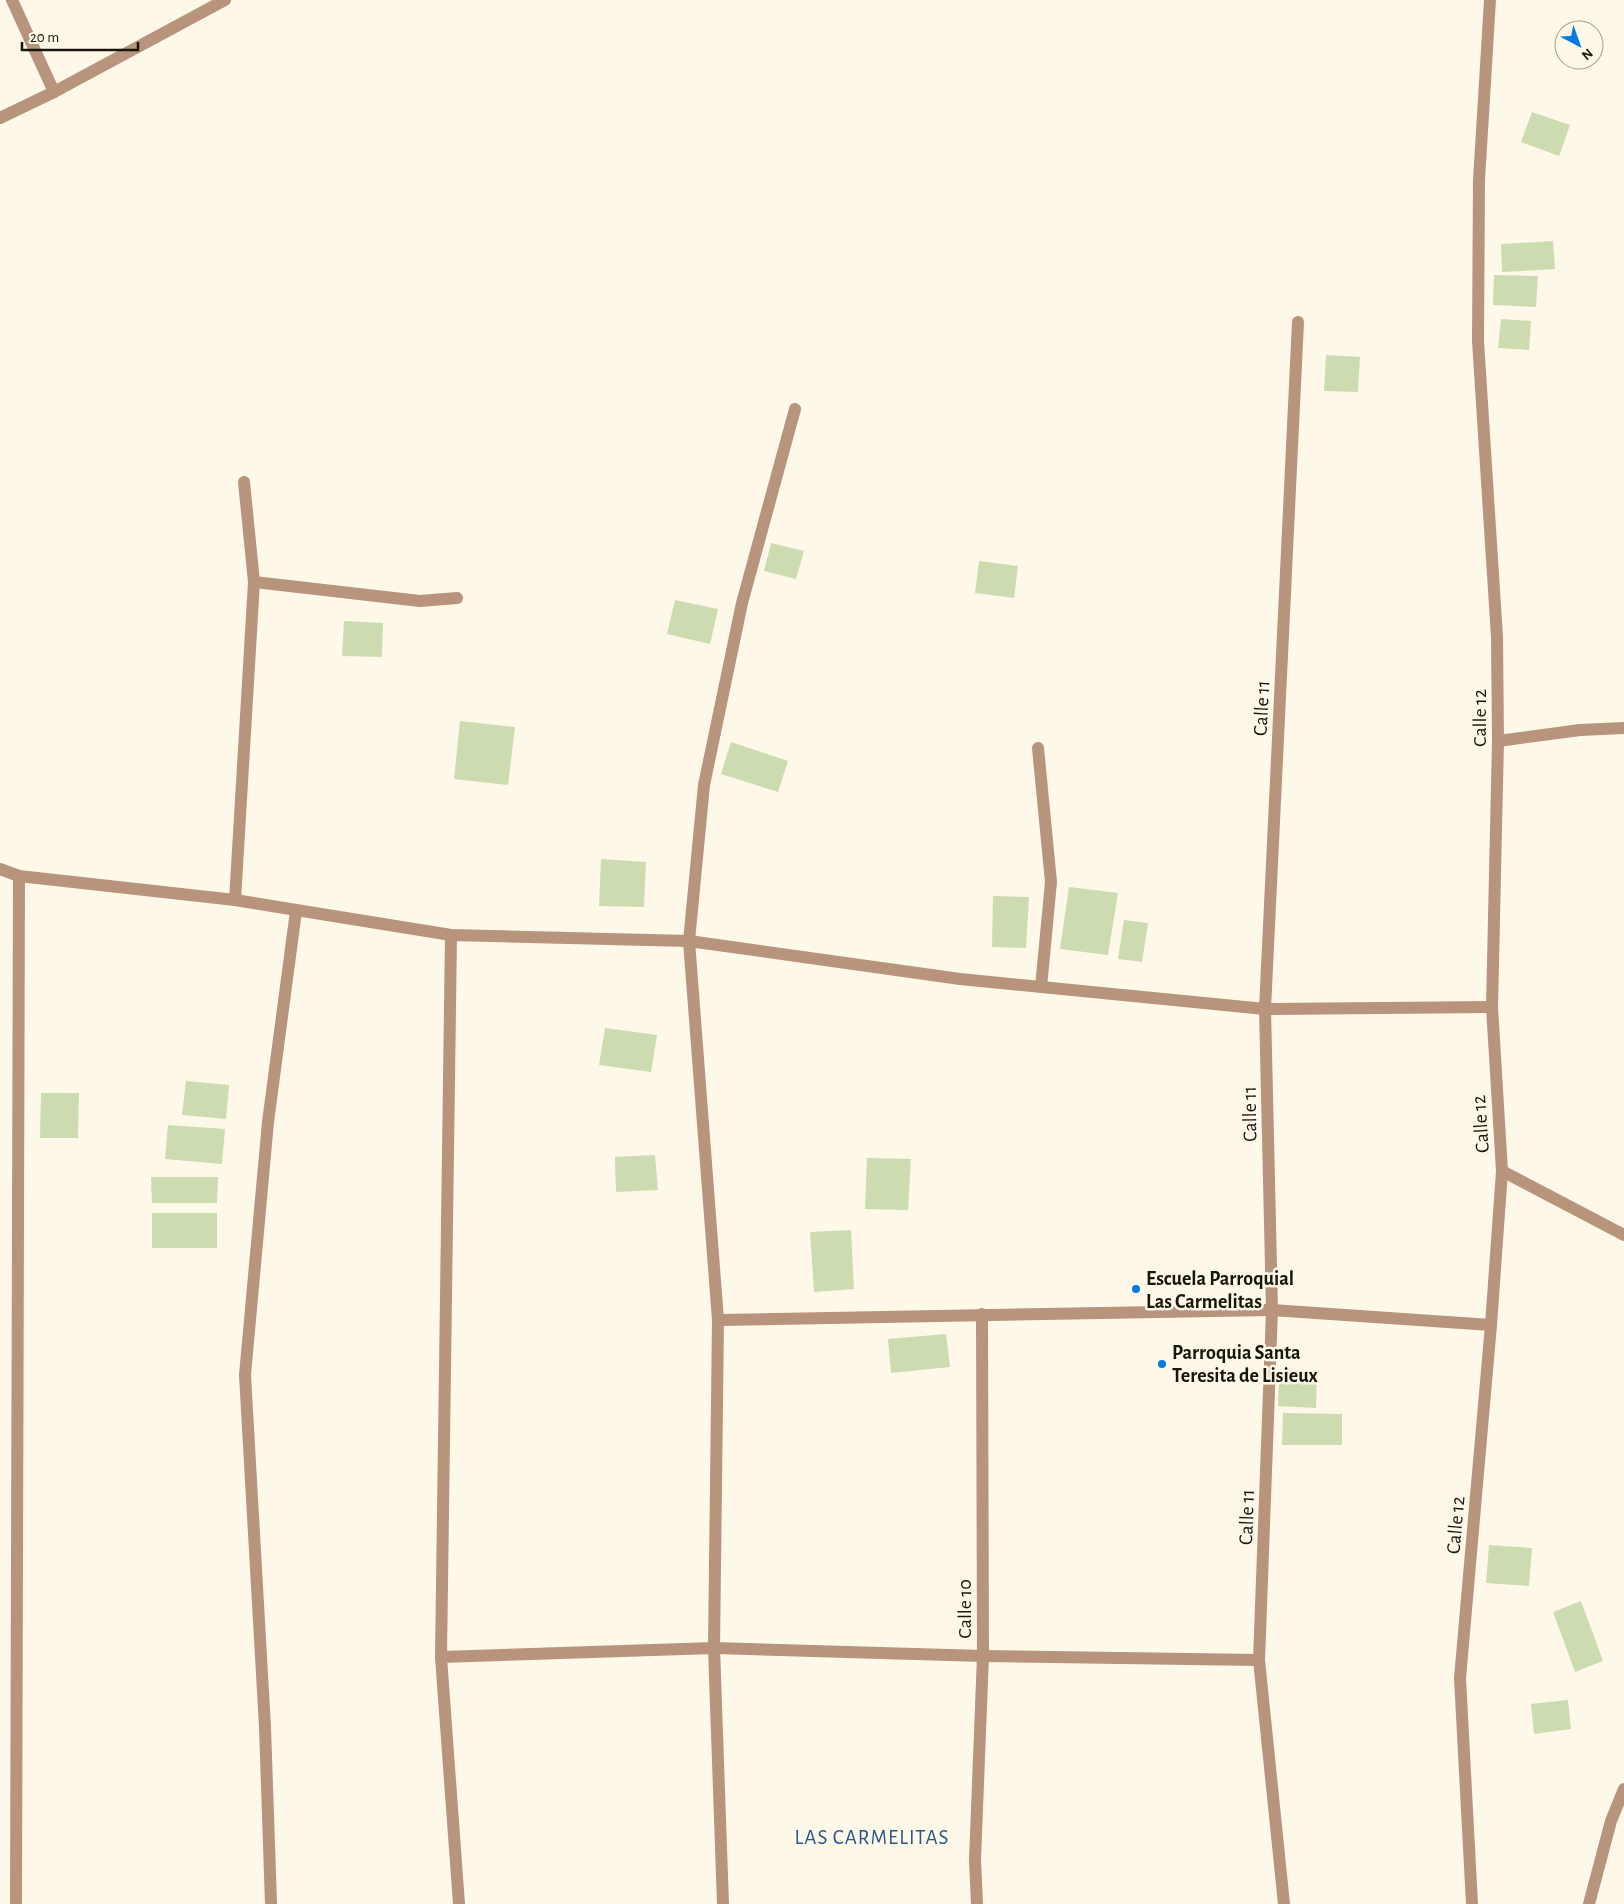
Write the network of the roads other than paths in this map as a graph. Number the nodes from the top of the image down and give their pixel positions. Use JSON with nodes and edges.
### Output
{"nodes":[{"id":1,"x":12,"y":0,"type":"edge"},
{"id":2,"x":225,"y":0,"type":"edge"},
{"id":3,"x":1490,"y":0,"type":"edge"},
{"id":4,"x":54,"y":92,"type":"junction"},
{"id":5,"x":0,"y":118,"type":"edge"},
{"id":6,"x":1298,"y":322,"type":"dead end"},
{"id":7,"x":794,"y":408,"type":"dead end"},
{"id":8,"x":244,"y":482,"type":"dead end"},
{"id":9,"x":254,"y":582,"type":"junction"},
{"id":10,"x":457,"y":598,"type":"dead end"},
{"id":11,"x":1624,"y":728,"type":"edge"},
{"id":12,"x":1498,"y":741,"type":"junction"},
{"id":13,"x":1038,"y":748,"type":"dead end"},
{"id":14,"x":0,"y":870,"type":"edge"},
{"id":15,"x":19,"y":876,"type":"junction"},
{"id":16,"x":235,"y":900,"type":"junction"},
{"id":17,"x":296,"y":911,"type":"junction"},
{"id":18,"x":451,"y":935,"type":"junction"},
{"id":19,"x":689,"y":941,"type":"junction"},
{"id":20,"x":1041,"y":987,"type":"junction"},
{"id":21,"x":1492,"y":1007,"type":"junction"},
{"id":22,"x":1265,"y":1010,"type":"junction"},
{"id":23,"x":1502,"y":1171,"type":"junction"},
{"id":24,"x":1624,"y":1235,"type":"edge"},
{"id":25,"x":1272,"y":1310,"type":"junction"},
{"id":26,"x":982,"y":1314,"type":"junction"},
{"id":27,"x":718,"y":1320,"type":"junction"},
{"id":28,"x":1491,"y":1325,"type":"junction"},
{"id":29,"x":714,"y":1648,"type":"junction"},
{"id":30,"x":983,"y":1656,"type":"junction"},
{"id":31,"x":441,"y":1657,"type":"junction"},
{"id":32,"x":1259,"y":1660,"type":"junction"},
{"id":33,"x":1624,"y":1789,"type":"edge"},
{"id":34,"x":16,"y":1904,"type":"edge"},
{"id":35,"x":270,"y":1904,"type":"edge"},
{"id":36,"x":459,"y":1904,"type":"edge"},
{"id":37,"x":723,"y":1904,"type":"edge"},
{"id":38,"x":977,"y":1904,"type":"edge"},
{"id":39,"x":1284,"y":1904,"type":"edge"},
{"id":40,"x":1472,"y":1904,"type":"edge"},
{"id":41,"x":1589,"y":1904,"type":"edge"}],
"edges":[{"from":1,"to":4,"type":"street"},
{"from":2,"to":4,"type":"street"},
{"from":3,"to":12,"type":"street","name":"Calle 12"},
{"from":4,"to":5,"type":"street"},
{"from":6,"to":22,"type":"street","name":"Calle 11"},
{"from":7,"to":19,"type":"street"},
{"from":8,"to":9,"type":"street"},
{"from":9,"to":10,"type":"street"},
{"from":9,"to":16,"type":"street"},
{"from":11,"to":12,"type":"street"},
{"from":12,"to":21,"type":"street","name":"Calle 12"},
{"from":13,"to":20,"type":"street"},
{"from":14,"to":15,"type":"street"},
{"from":15,"to":16,"type":"street"},
{"from":15,"to":34,"type":"street"},
{"from":16,"to":17,"type":"street"},
{"from":17,"to":18,"type":"street"},
{"from":17,"to":35,"type":"street"},
{"from":18,"to":19,"type":"street"},
{"from":18,"to":31,"type":"street"},
{"from":19,"to":20,"type":"street"},
{"from":19,"to":27,"type":"street"},
{"from":20,"to":22,"type":"street"},
{"from":21,"to":22,"type":"street"},
{"from":21,"to":23,"type":"street","name":"Calle 12"},
{"from":22,"to":25,"type":"street","name":"Calle 11"},
{"from":23,"to":24,"type":"street"},
{"from":23,"to":28,"type":"street","name":"Calle 12"},
{"from":25,"to":26,"type":"street"},
{"from":25,"to":28,"type":"street"},
{"from":25,"to":32,"type":"street","name":"Calle 11"},
{"from":26,"to":27,"type":"street"},
{"from":26,"to":30,"type":"street","name":"Calle 10"},
{"from":27,"to":29,"type":"street"},
{"from":28,"to":40,"type":"street","name":"Calle 12"},
{"from":29,"to":30,"type":"street"},
{"from":29,"to":31,"type":"street"},
{"from":29,"to":37,"type":"street"},
{"from":30,"to":32,"type":"street"},
{"from":30,"to":38,"type":"street","name":"Calle 10"},
{"from":31,"to":36,"type":"street"},
{"from":32,"to":39,"type":"street","name":"Calle 11"},
{"from":33,"to":41,"type":"street"}]}
